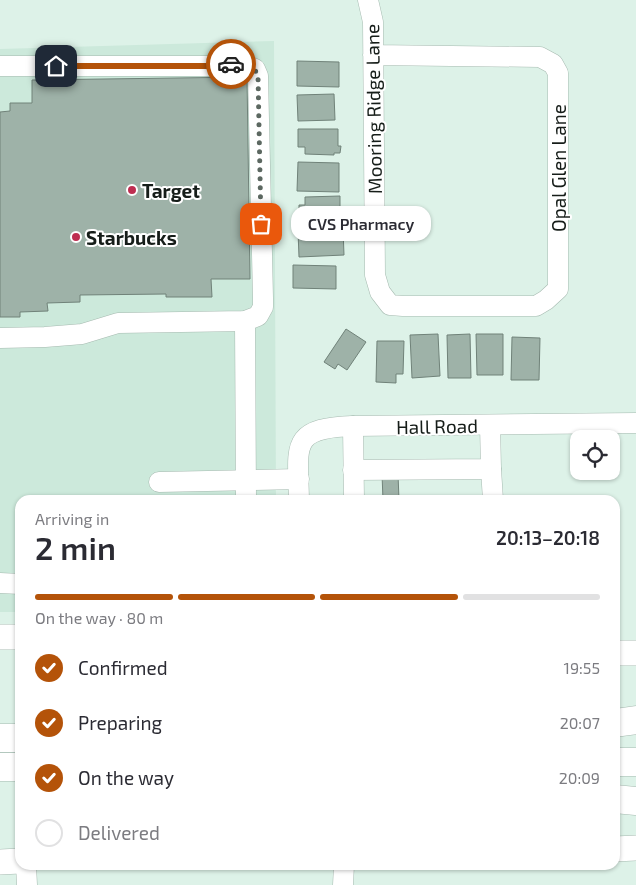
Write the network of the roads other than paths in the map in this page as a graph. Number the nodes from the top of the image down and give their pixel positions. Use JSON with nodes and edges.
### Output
{"nodes":[{"id":1,"x":368,"y":0,"type":"edge"},
{"id":2,"x":373,"y":55,"type":"junction"},
{"id":3,"x":0,"y":66,"type":"edge"},
{"id":4,"x":558,"y":289,"type":"joint"},
{"id":5,"x":245,"y":321,"type":"junction"},
{"id":6,"x":0,"y":338,"type":"edge"},
{"id":7,"x":636,"y":423,"type":"edge"},
{"id":8,"x":490,"y":425,"type":"junction"},
{"id":9,"x":353,"y":426,"type":"junction"},
{"id":10,"x":491,"y":469,"type":"junction"},
{"id":11,"x":354,"y":470,"type":"junction"},
{"id":12,"x":299,"y":479,"type":"junction"},
{"id":13,"x":159,"y":482,"type":"dead end"},
{"id":14,"x":246,"y":490,"type":"edge"},
{"id":15,"x":299,"y":495,"type":"edge"},
{"id":16,"x":354,"y":495,"type":"edge"},
{"id":17,"x":493,"y":495,"type":"edge"},
{"id":18,"x":0,"y":583,"type":"edge"},
{"id":19,"x":15,"y":584,"type":"edge"},
{"id":20,"x":0,"y":637,"type":"edge"},
{"id":21,"x":15,"y":637,"type":"edge"},
{"id":22,"x":620,"y":653,"type":"edge"},
{"id":23,"x":636,"y":653,"type":"edge"},
{"id":24,"x":636,"y":720,"type":"edge"},
{"id":25,"x":620,"y":722,"type":"edge"},
{"id":26,"x":620,"y":736,"type":"edge"},
{"id":27,"x":636,"y":736,"type":"edge"},
{"id":28,"x":0,"y":738,"type":"edge"},
{"id":29,"x":15,"y":738,"type":"edge"},
{"id":30,"x":620,"y":762,"type":"edge"},
{"id":31,"x":636,"y":762,"type":"edge"},
{"id":32,"x":0,"y":767,"type":"edge"},
{"id":33,"x":15,"y":767,"type":"edge"},
{"id":34,"x":620,"y":799,"type":"edge"},
{"id":35,"x":636,"y":801,"type":"edge"},
{"id":36,"x":636,"y":848,"type":"edge"},
{"id":37,"x":620,"y":849,"type":"edge"},
{"id":38,"x":0,"y":862,"type":"edge"},
{"id":39,"x":15,"y":862,"type":"edge"},
{"id":40,"x":26,"y":870,"type":"edge"},
{"id":41,"x":344,"y":870,"type":"edge"},
{"id":42,"x":26,"y":885,"type":"edge"},
{"id":43,"x":343,"y":885,"type":"edge"}],
"edges":[{"from":1,"to":2,"type":"street","name":"Mooring Ridge Lane"},
{"from":2,"to":4,"type":"street","name":"Opal Glen Lane"},
{"from":2,"to":4,"type":"street","name":"Mooring Ridge Lane"},
{"from":3,"to":5,"type":"street"},
{"from":5,"to":6,"type":"street"},
{"from":5,"to":14,"type":"street"},
{"from":7,"to":8,"type":"street","name":"Hall Road"},
{"from":8,"to":9,"type":"street","name":"Hall Road"},
{"from":8,"to":10,"type":"street"},
{"from":9,"to":11,"type":"street"},
{"from":9,"to":12,"type":"street","name":"Hall Road"},
{"from":10,"to":11,"type":"street"},
{"from":10,"to":17,"type":"street"},
{"from":11,"to":16,"type":"street"},
{"from":12,"to":14,"type":"street"},
{"from":12,"to":15,"type":"street","name":"Hall Road"},
{"from":13,"to":14,"type":"street"},
{"from":18,"to":19,"type":"street"},
{"from":20,"to":21,"type":"main road"},
{"from":22,"to":23,"type":"main road"},
{"from":24,"to":25,"type":"highway"},
{"from":26,"to":27,"type":"highway"},
{"from":28,"to":29,"type":"highway"},
{"from":30,"to":31,"type":"highway"},
{"from":32,"to":33,"type":"highway"},
{"from":34,"to":35,"type":"highway"},
{"from":36,"to":37,"type":"main road"},
{"from":38,"to":39,"type":"main road"},
{"from":40,"to":42,"type":"street"},
{"from":41,"to":43,"type":"street"}]}
